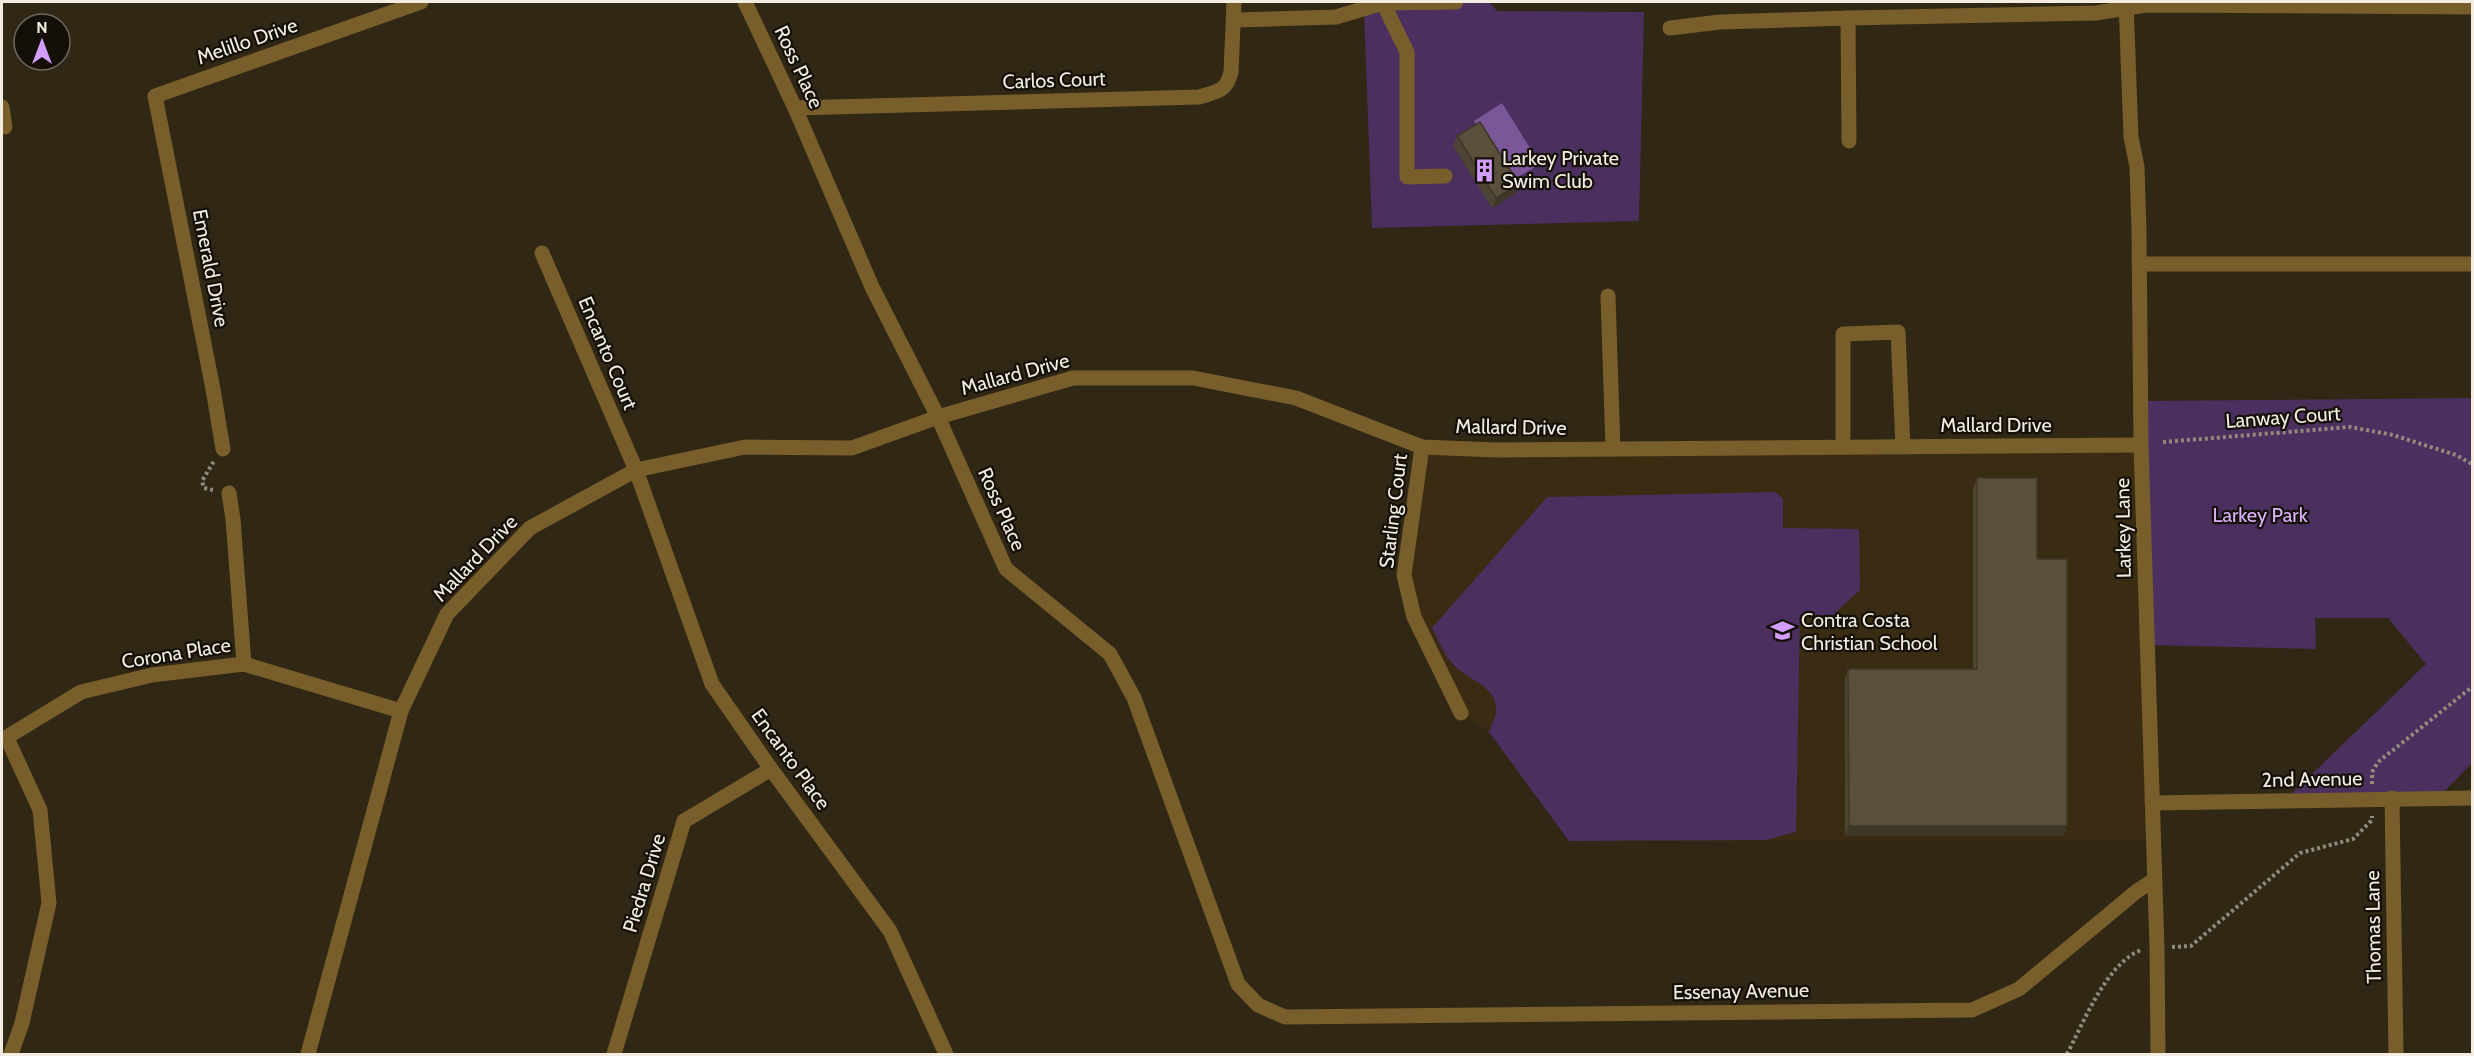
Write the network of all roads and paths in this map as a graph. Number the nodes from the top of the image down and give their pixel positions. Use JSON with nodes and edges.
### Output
{"nodes":[{"id":1,"x":421,"y":2,"type":"edge"},
{"id":2,"x":745,"y":2,"type":"edge"},
{"id":3,"x":1234,"y":2,"type":"edge"},
{"id":4,"x":1456,"y":2,"type":"edge"},
{"id":5,"x":1383,"y":3,"type":"junction"},
{"id":6,"x":2126,"y":5,"type":"edge"},
{"id":7,"x":2472,"y":7,"type":"edge"},
{"id":8,"x":1848,"y":18,"type":"junction"},
{"id":9,"x":1235,"y":20,"type":"junction"},
{"id":10,"x":1670,"y":28,"type":"dead end"},
{"id":11,"x":155,"y":96,"type":"joint"},
{"id":12,"x":2,"y":107,"type":"edge"},
{"id":13,"x":795,"y":108,"type":"junction"},
{"id":14,"x":5,"y":128,"type":"dead end"},
{"id":15,"x":1849,"y":141,"type":"dead end"},
{"id":16,"x":1445,"y":176,"type":"dead end"},
{"id":17,"x":542,"y":253,"type":"dead end"},
{"id":18,"x":2139,"y":264,"type":"junction"},
{"id":19,"x":2472,"y":264,"type":"edge"},
{"id":20,"x":1608,"y":296,"type":"dead end"},
{"id":21,"x":938,"y":417,"type":"junction"},
{"id":22,"x":2163,"y":442,"type":"dead end"},
{"id":23,"x":2142,"y":445,"type":"junction"},
{"id":24,"x":1422,"y":447,"type":"junction"},
{"id":25,"x":1843,"y":447,"type":"junction"},
{"id":26,"x":1903,"y":447,"type":"junction"},
{"id":27,"x":223,"y":449,"type":"joint"},
{"id":28,"x":1613,"y":449,"type":"junction"},
{"id":29,"x":2472,"y":464,"type":"edge"},
{"id":30,"x":636,"y":470,"type":"junction"},
{"id":31,"x":229,"y":493,"type":"joint"},
{"id":32,"x":244,"y":664,"type":"junction"},
{"id":33,"x":2472,"y":687,"type":"edge"},
{"id":34,"x":401,"y":711,"type":"junction"},
{"id":35,"x":1461,"y":713,"type":"dead end"},
{"id":36,"x":4,"y":739,"type":"edge"},
{"id":37,"x":771,"y":769,"type":"junction"},
{"id":38,"x":2392,"y":798,"type":"junction"},
{"id":39,"x":2472,"y":798,"type":"edge"},
{"id":40,"x":2372,"y":799,"type":"junction"},
{"id":41,"x":2152,"y":803,"type":"junction"},
{"id":42,"x":2154,"y":880,"type":"junction"},
{"id":43,"x":2157,"y":948,"type":"junction"},
{"id":44,"x":1285,"y":1017,"type":"joint"},
{"id":45,"x":11,"y":1054,"type":"edge"},
{"id":46,"x":308,"y":1054,"type":"edge"},
{"id":47,"x":614,"y":1054,"type":"edge"},
{"id":48,"x":946,"y":1054,"type":"edge"},
{"id":49,"x":2067,"y":1054,"type":"edge"},
{"id":50,"x":2158,"y":1054,"type":"edge"},
{"id":51,"x":2396,"y":1054,"type":"edge"}],
"edges":[{"from":1,"to":11,"type":"street","name":"Melillo Drive"},
{"from":2,"to":13,"type":"street","name":"Ross Place"},
{"from":3,"to":9,"type":"street","name":"Carlos Court"},
{"from":4,"to":5,"type":"street"},
{"from":5,"to":9,"type":"street"},
{"from":5,"to":16,"type":"street"},
{"from":6,"to":7,"type":"street"},
{"from":6,"to":8,"type":"street"},
{"from":6,"to":18,"type":"street","name":"Larkey Lane"},
{"from":8,"to":10,"type":"street"},
{"from":8,"to":15,"type":"street"},
{"from":9,"to":13,"type":"street","name":"Carlos Court"},
{"from":11,"to":27,"type":"street","name":"Emerald Drive"},
{"from":12,"to":14,"type":"street"},
{"from":13,"to":21,"type":"street","name":"Ross Place"},
{"from":17,"to":30,"type":"street","name":"Encanto Court"},
{"from":18,"to":19,"type":"street"},
{"from":18,"to":23,"type":"street","name":"Larkey Lane"},
{"from":20,"to":28,"type":"street"},
{"from":21,"to":24,"type":"street","name":"Mallard Drive"},
{"from":21,"to":30,"type":"street","name":"Mallard Drive"},
{"from":21,"to":44,"type":"street","name":"Ross Place"},
{"from":22,"to":29,"type":"path","name":"Lanway Court"},
{"from":23,"to":26,"type":"street","name":"Mallard Drive"},
{"from":23,"to":41,"type":"street","name":"Larkey Lane"},
{"from":24,"to":28,"type":"street","name":"Mallard Drive"},
{"from":24,"to":35,"type":"street","name":"Starling Court"},
{"from":25,"to":26,"type":"street","name":"Mallard Drive"},
{"from":25,"to":26,"type":"street"},
{"from":25,"to":28,"type":"street","name":"Mallard Drive"},
{"from":27,"to":31,"type":"path"},
{"from":30,"to":34,"type":"street","name":"Mallard Drive"},
{"from":30,"to":37,"type":"street","name":"Encanto Place"},
{"from":31,"to":32,"type":"street"},
{"from":32,"to":34,"type":"street","name":"Corona Place"},
{"from":32,"to":36,"type":"street","name":"Corona Place"},
{"from":33,"to":40,"type":"path"},
{"from":34,"to":46,"type":"street","name":"Mallard Drive"},
{"from":36,"to":45,"type":"street"},
{"from":37,"to":47,"type":"street","name":"Piedra Drive"},
{"from":37,"to":48,"type":"street","name":"Encanto Place"},
{"from":38,"to":39,"type":"street","name":"2nd Avenue"},
{"from":38,"to":40,"type":"street","name":"2nd Avenue"},
{"from":38,"to":51,"type":"street","name":"Thomas Lane"},
{"from":40,"to":41,"type":"street","name":"2nd Avenue"},
{"from":40,"to":43,"type":"path"},
{"from":41,"to":42,"type":"street","name":"Larkey Lane"},
{"from":42,"to":43,"type":"street","name":"Larkey Lane"},
{"from":42,"to":44,"type":"street","name":"Essenay Avenue"},
{"from":43,"to":49,"type":"path"},
{"from":43,"to":50,"type":"street","name":"Larkey Lane"}]}
